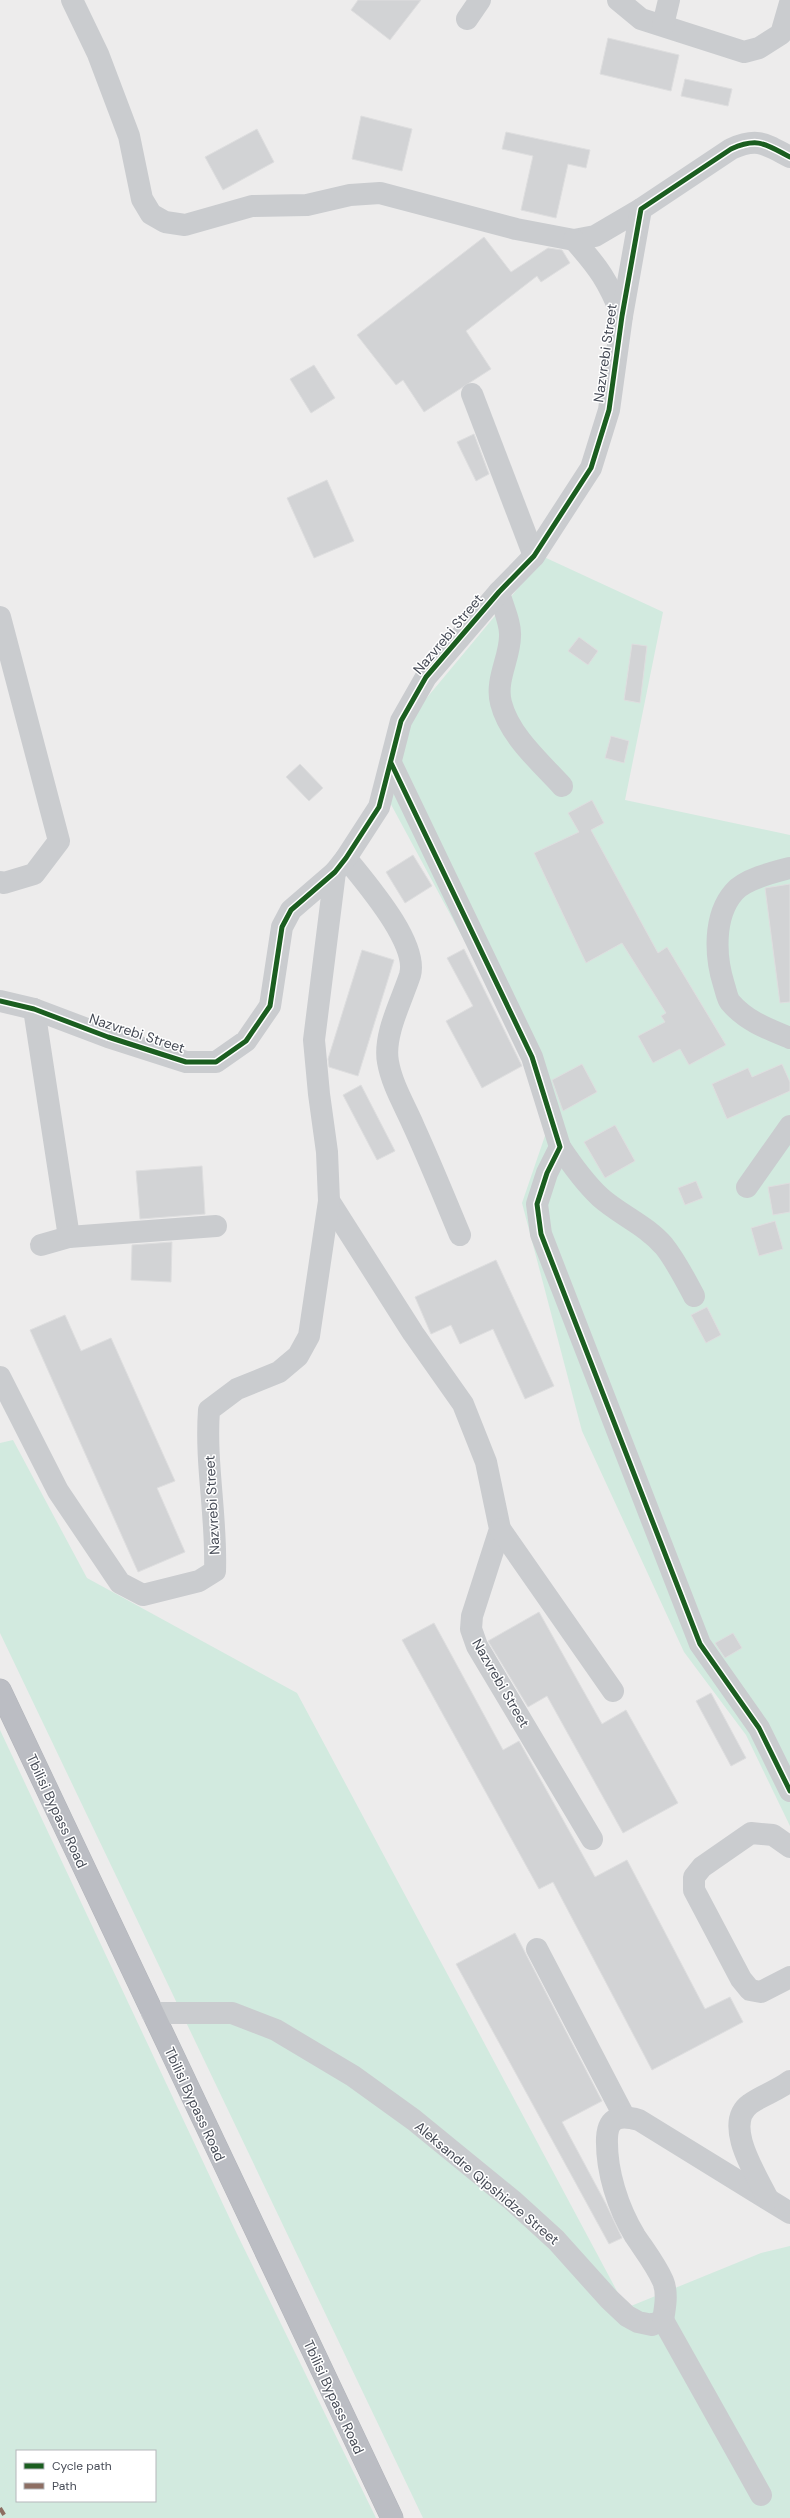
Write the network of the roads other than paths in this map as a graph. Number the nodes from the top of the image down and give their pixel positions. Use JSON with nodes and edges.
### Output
{"nodes":[{"id":1,"x":72,"y":0,"type":"edge"},
{"id":2,"x":480,"y":0,"type":"edge"},
{"id":3,"x":618,"y":0,"type":"edge"},
{"id":4,"x":669,"y":0,"type":"edge"},
{"id":5,"x":790,"y":3,"type":"edge"},
{"id":6,"x":467,"y":18,"type":"dead end"},
{"id":7,"x":663,"y":25,"type":"junction"},
{"id":8,"x":785,"y":36,"type":"edge"},
{"id":9,"x":790,"y":157,"type":"edge"},
{"id":10,"x":641,"y":209,"type":"junction"},
{"id":11,"x":574,"y":240,"type":"junction"},
{"id":12,"x":622,"y":316,"type":"junction"},
{"id":13,"x":472,"y":394,"type":"dead end"},
{"id":14,"x":534,"y":556,"type":"junction"},
{"id":15,"x":499,"y":592,"type":"junction"},
{"id":16,"x":0,"y":617,"type":"edge"},
{"id":17,"x":391,"y":763,"type":"junction"},
{"id":18,"x":562,"y":786,"type":"dead end"},
{"id":19,"x":340,"y":865,"type":"junction"},
{"id":20,"x":790,"y":868,"type":"edge"},
{"id":21,"x":0,"y":882,"type":"edge"},
{"id":22,"x":0,"y":1001,"type":"edge"},
{"id":23,"x":34,"y":1009,"type":"junction"},
{"id":24,"x":790,"y":1038,"type":"edge"},
{"id":25,"x":790,"y":1126,"type":"edge"},
{"id":26,"x":560,"y":1147,"type":"junction"},
{"id":27,"x":747,"y":1187,"type":"dead end"},
{"id":28,"x":329,"y":1201,"type":"junction"},
{"id":29,"x":216,"y":1226,"type":"dead end"},
{"id":30,"x":460,"y":1235,"type":"dead end"},
{"id":31,"x":69,"y":1237,"type":"junction"},
{"id":32,"x":41,"y":1245,"type":"dead end"},
{"id":33,"x":694,"y":1296,"type":"dead end"},
{"id":34,"x":0,"y":1378,"type":"edge"},
{"id":35,"x":500,"y":1529,"type":"junction"},
{"id":36,"x":0,"y":1690,"type":"edge"},
{"id":37,"x":612,"y":1692,"type":"dead end"},
{"id":38,"x":790,"y":1791,"type":"edge"},
{"id":39,"x":592,"y":1839,"type":"dead end"},
{"id":40,"x":790,"y":1847,"type":"edge"},
{"id":41,"x":536,"y":1949,"type":"dead end"},
{"id":42,"x":790,"y":1977,"type":"edge"},
{"id":43,"x":152,"y":2013,"type":"junction"},
{"id":44,"x":790,"y":2082,"type":"edge"},
{"id":45,"x":624,"y":2116,"type":"junction"},
{"id":46,"x":768,"y":2199,"type":"junction"},
{"id":47,"x":790,"y":2213,"type":"edge"},
{"id":48,"x":663,"y":2320,"type":"junction"},
{"id":49,"x":761,"y":2495,"type":"dead end"},
{"id":50,"x":392,"y":2518,"type":"edge"}],
"edges":[{"from":1,"to":11,"type":"street"},
{"from":2,"to":6,"type":"street"},
{"from":3,"to":7,"type":"street"},
{"from":4,"to":7,"type":"street"},
{"from":5,"to":8,"type":"street"},
{"from":7,"to":8,"type":"street"},
{"from":9,"to":10,"type":"street"},
{"from":10,"to":11,"type":"street"},
{"from":10,"to":12,"type":"street","name":"Nazvrebi Street"},
{"from":11,"to":12,"type":"street"},
{"from":12,"to":14,"type":"street","name":"Nazvrebi Street"},
{"from":13,"to":14,"type":"street"},
{"from":14,"to":15,"type":"street","name":"Nazvrebi Street"},
{"from":15,"to":17,"type":"street","name":"Nazvrebi Street"},
{"from":15,"to":18,"type":"street"},
{"from":16,"to":21,"type":"street"},
{"from":17,"to":19,"type":"street","name":"Nazvrebi Street"},
{"from":17,"to":26,"type":"street"},
{"from":19,"to":23,"type":"street","name":"Nazvrebi Street"},
{"from":19,"to":28,"type":"street","name":"Nazvrebi Street"},
{"from":19,"to":30,"type":"street"},
{"from":20,"to":24,"type":"street"},
{"from":22,"to":23,"type":"street","name":"Nazvrebi Street"},
{"from":23,"to":31,"type":"street"},
{"from":25,"to":27,"type":"street"},
{"from":26,"to":33,"type":"street"},
{"from":26,"to":38,"type":"street"},
{"from":28,"to":34,"type":"street","name":"Nazvrebi Street"},
{"from":28,"to":35,"type":"street","name":"Nazvrebi Street"},
{"from":29,"to":31,"type":"street"},
{"from":31,"to":32,"type":"street"},
{"from":35,"to":37,"type":"street"},
{"from":35,"to":39,"type":"street","name":"Nazvrebi Street"},
{"from":36,"to":43,"type":"highway","name":"Tbilisi Bypass Road"},
{"from":40,"to":42,"type":"street"},
{"from":41,"to":45,"type":"street"},
{"from":43,"to":48,"type":"street","name":"Aleksandre Qipshidze Street"},
{"from":43,"to":50,"type":"highway","name":"Tbilisi Bypass Road"},
{"from":44,"to":46,"type":"street"},
{"from":45,"to":46,"type":"street"},
{"from":45,"to":48,"type":"street"},
{"from":46,"to":47,"type":"street"},
{"from":48,"to":49,"type":"street"}]}
